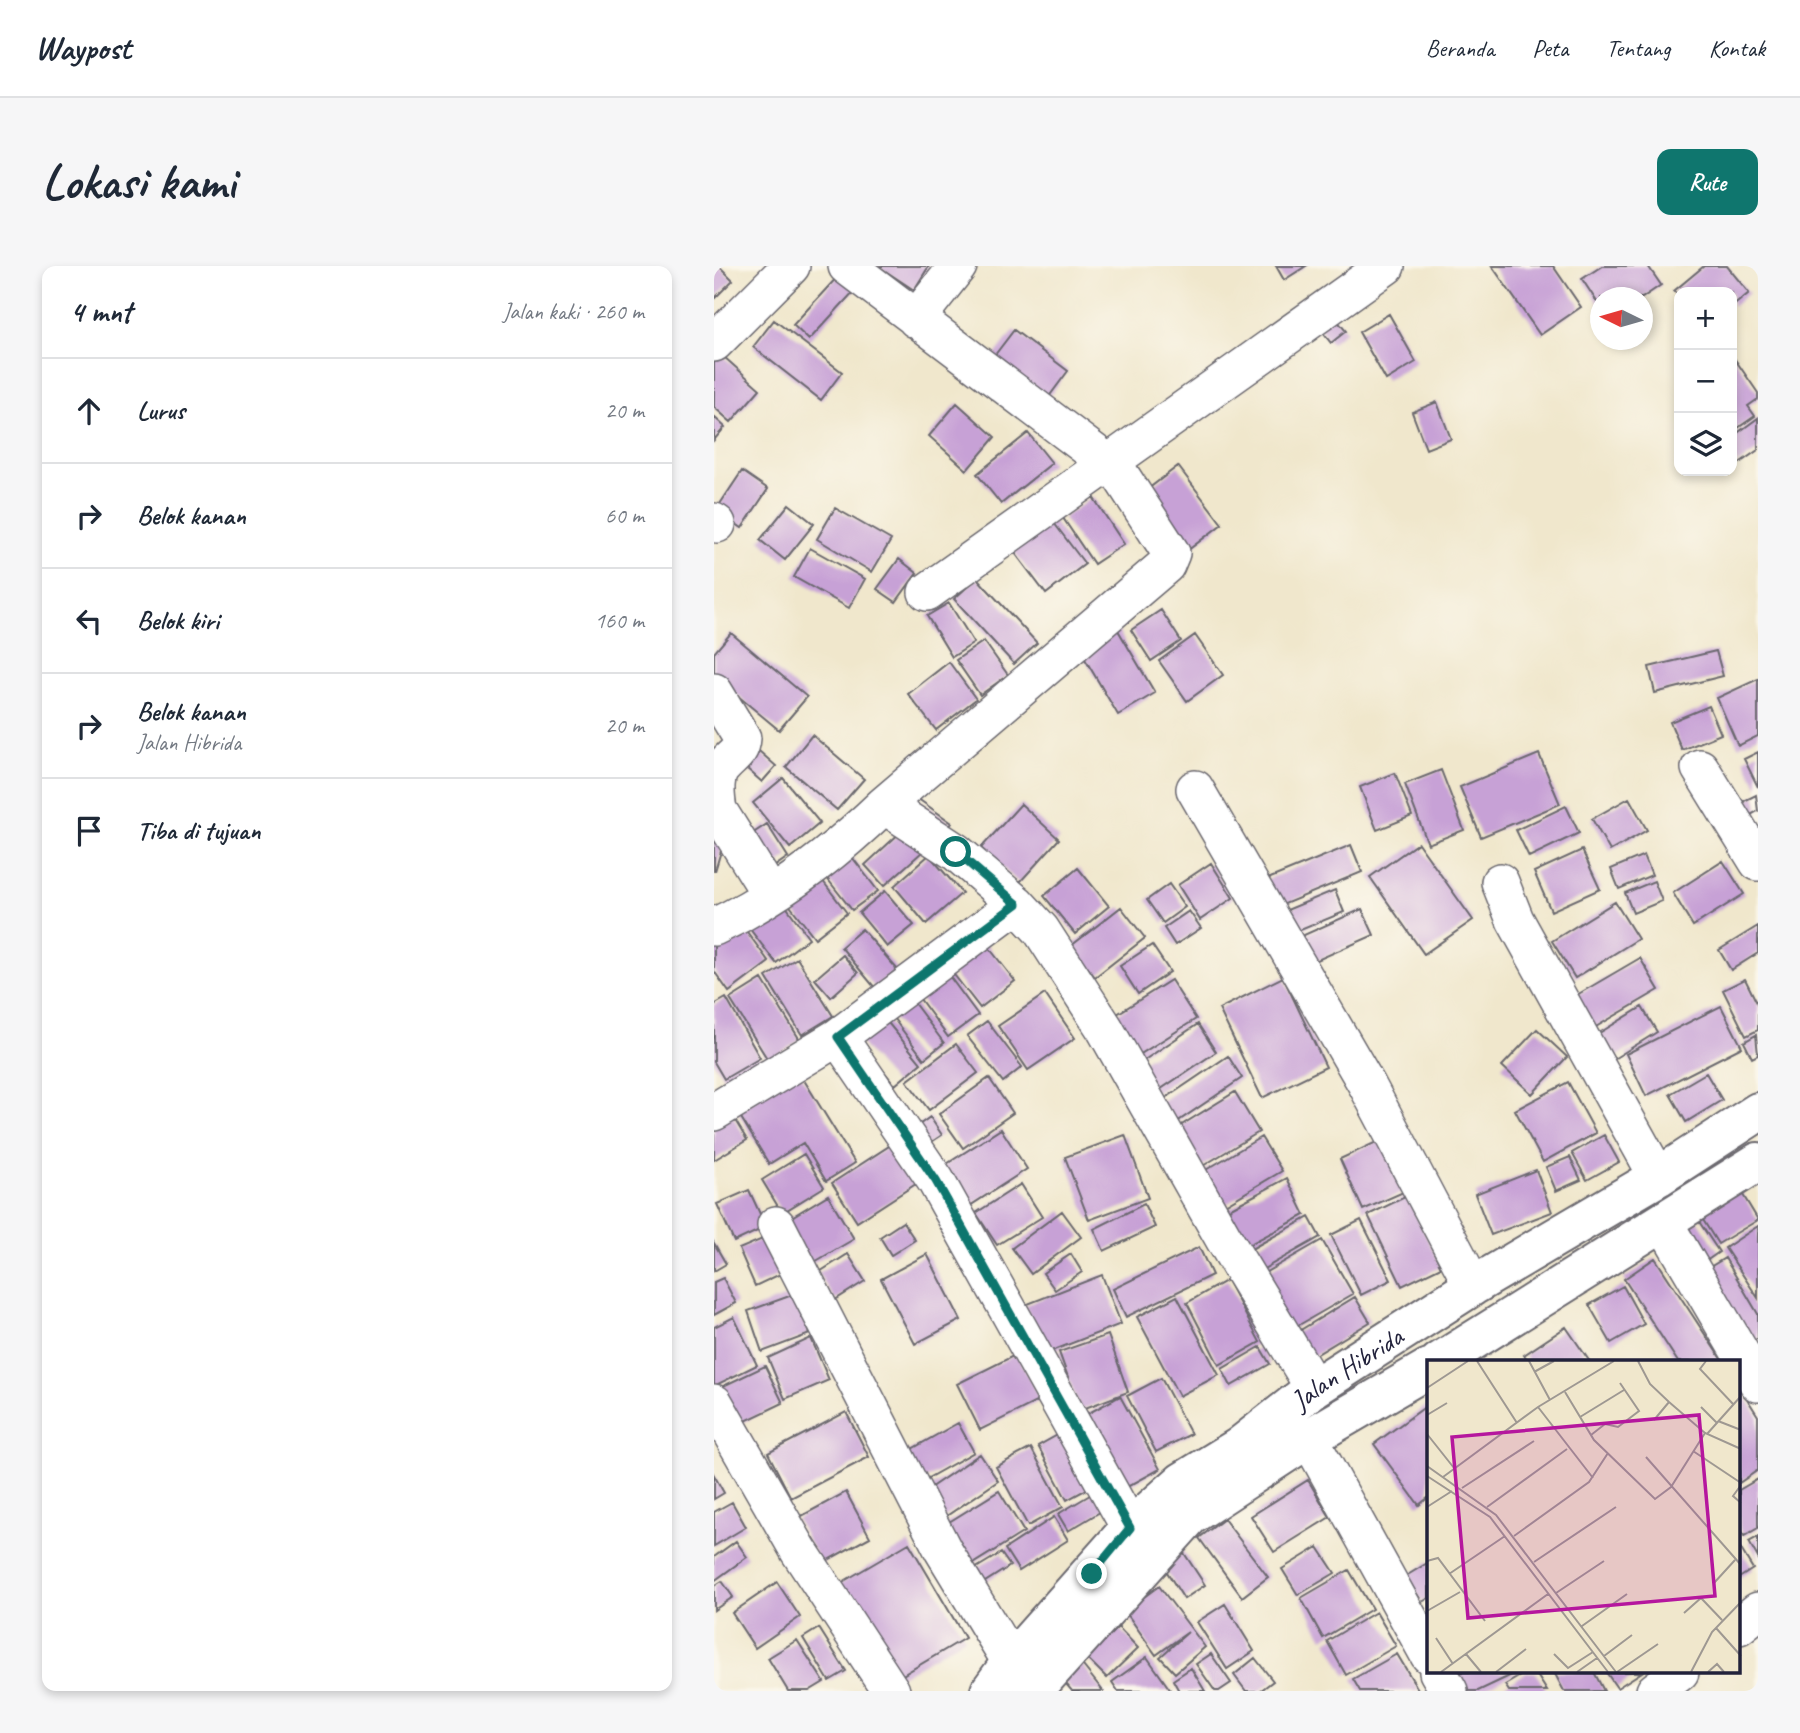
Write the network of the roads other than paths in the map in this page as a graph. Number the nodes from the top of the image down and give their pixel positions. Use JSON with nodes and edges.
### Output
{"nodes":[{"id":1,"x":791,"y":266,"type":"edge"},
{"id":2,"x":847,"y":266,"type":"edge"},
{"id":3,"x":958,"y":266,"type":"edge"},
{"id":4,"x":1386,"y":266,"type":"edge"},
{"id":5,"x":916,"y":319,"type":"junction"},
{"id":6,"x":714,"y":343,"type":"edge"},
{"id":7,"x":1108,"y":463,"type":"junction"},
{"id":8,"x":927,"y":592,"type":"dead end"},
{"id":9,"x":714,"y":692,"type":"edge"},
{"id":10,"x":1700,"y":768,"type":"dead end"},
{"id":11,"x":1195,"y":789,"type":"dead end"},
{"id":12,"x":884,"y":805,"type":"junction"},
{"id":13,"x":1758,"y":862,"type":"edge"},
{"id":14,"x":1500,"y":882,"type":"dead end"},
{"id":15,"x":771,"y":895,"type":"junction"},
{"id":16,"x":1017,"y":904,"type":"junction"},
{"id":17,"x":714,"y":927,"type":"edge"},
{"id":18,"x":838,"y":1037,"type":"junction"},
{"id":19,"x":714,"y":1112,"type":"edge"},
{"id":20,"x":1758,"y":1112,"type":"edge"},
{"id":21,"x":1758,"y":1162,"type":"edge"},
{"id":22,"x":1658,"y":1177,"type":"junction"},
{"id":23,"x":1664,"y":1223,"type":"junction"},
{"id":24,"x":776,"y":1225,"type":"dead end"},
{"id":25,"x":1473,"y":1286,"type":"junction"},
{"id":26,"x":1441,"y":1307,"type":"junction"},
{"id":27,"x":1452,"y":1354,"type":"edge"},
{"id":28,"x":1427,"y":1369,"type":"edge"},
{"id":29,"x":1758,"y":1383,"type":"edge"},
{"id":30,"x":1314,"y":1388,"type":"junction"},
{"id":31,"x":714,"y":1403,"type":"edge"},
{"id":32,"x":1309,"y":1438,"type":"junction"},
{"id":33,"x":1130,"y":1528,"type":"junction"},
{"id":34,"x":1758,"y":1611,"type":"edge"},
{"id":35,"x":1741,"y":1624,"type":"edge"},
{"id":36,"x":1427,"y":1651,"type":"edge"},
{"id":37,"x":1439,"y":1674,"type":"edge"},
{"id":38,"x":1677,"y":1674,"type":"edge"},
{"id":39,"x":1011,"y":1681,"type":"edge"},
{"id":40,"x":891,"y":1691,"type":"edge"},
{"id":41,"x":1449,"y":1691,"type":"edge"},
{"id":42,"x":1655,"y":1691,"type":"edge"}],
"edges":[{"from":1,"to":6,"type":"street"},
{"from":2,"to":5,"type":"street"},
{"from":3,"to":5,"type":"street"},
{"from":4,"to":7,"type":"street"},
{"from":5,"to":7,"type":"street"},
{"from":7,"to":8,"type":"street"},
{"from":7,"to":12,"type":"street"},
{"from":9,"to":15,"type":"street"},
{"from":10,"to":13,"type":"street"},
{"from":11,"to":25,"type":"street"},
{"from":12,"to":15,"type":"street"},
{"from":12,"to":16,"type":"street"},
{"from":14,"to":22,"type":"street"},
{"from":15,"to":17,"type":"street"},
{"from":16,"to":18,"type":"street"},
{"from":16,"to":30,"type":"street"},
{"from":18,"to":19,"type":"street"},
{"from":18,"to":33,"type":"street"},
{"from":20,"to":22,"type":"main road","name":"Jalan Hibrida"},
{"from":21,"to":23,"type":"main road"},
{"from":22,"to":25,"type":"main road","name":"Jalan Hibrida"},
{"from":23,"to":27,"type":"main road"},
{"from":23,"to":29,"type":"street"},
{"from":24,"to":39,"type":"street"},
{"from":25,"to":26,"type":"main road","name":"Jalan Hibrida"},
{"from":26,"to":27,"type":"main road"},
{"from":26,"to":30,"type":"main road","name":"Jalan Hibrida"},
{"from":28,"to":32,"type":"main road"},
{"from":30,"to":33,"type":"main road","name":"Jalan Hibrida"},
{"from":31,"to":40,"type":"street"},
{"from":32,"to":36,"type":"street"},
{"from":32,"to":39,"type":"main road"},
{"from":33,"to":39,"type":"main road","name":"Jalan Hibrida"},
{"from":34,"to":35,"type":"street"},
{"from":37,"to":41,"type":"street"},
{"from":38,"to":42,"type":"street"}]}
